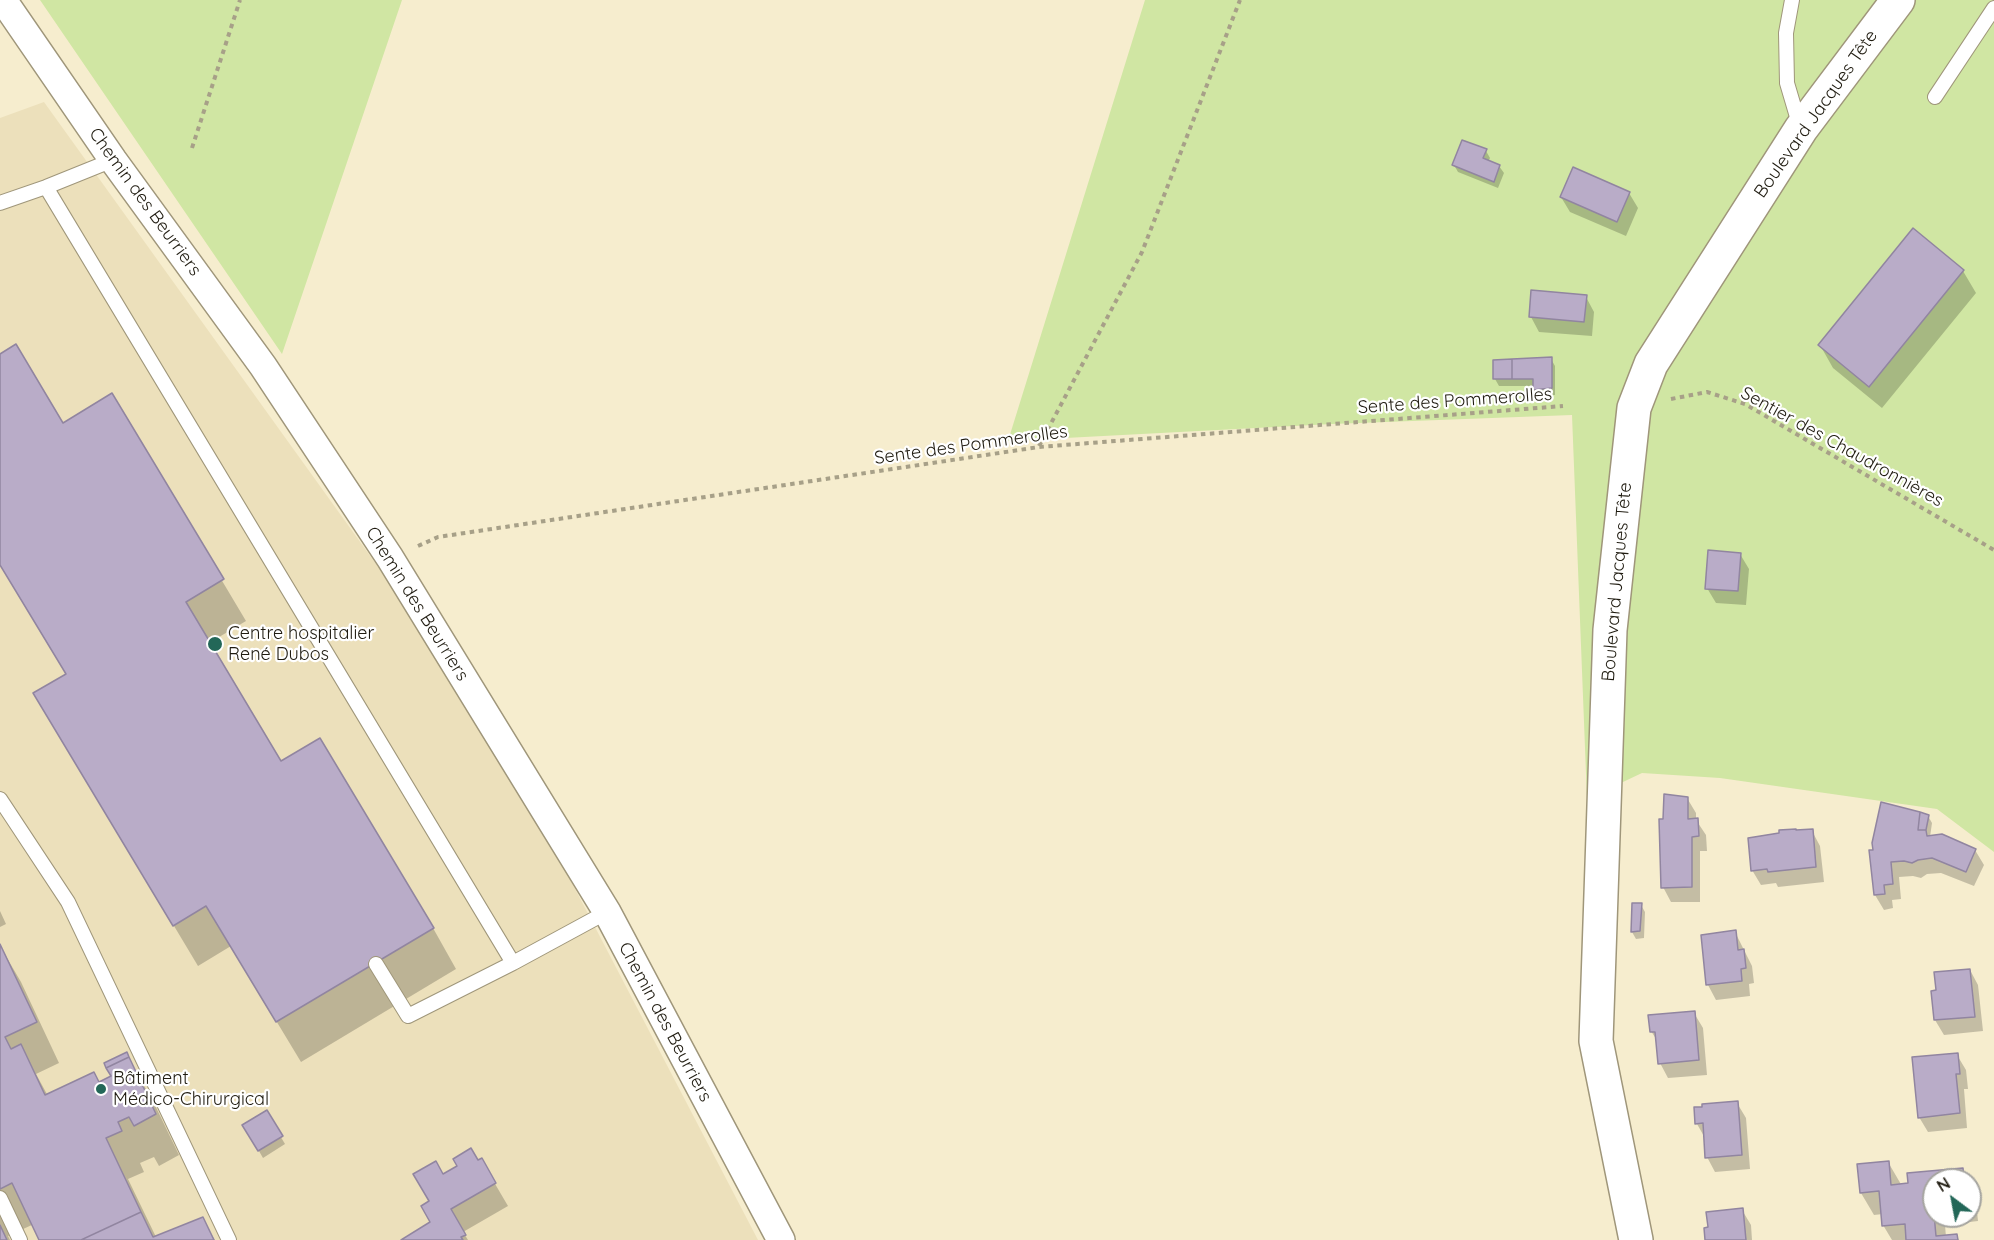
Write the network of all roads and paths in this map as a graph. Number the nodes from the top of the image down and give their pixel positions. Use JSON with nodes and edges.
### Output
{"nodes":[{"id":1,"x":3,"y":0,"type":"edge"},
{"id":2,"x":240,"y":0,"type":"edge"},
{"id":3,"x":1240,"y":0,"type":"edge"},
{"id":4,"x":1792,"y":0,"type":"edge"},
{"id":5,"x":1898,"y":0,"type":"edge"},
{"id":6,"x":1994,"y":8,"type":"edge"},
{"id":7,"x":1935,"y":97,"type":"dead end"},
{"id":8,"x":1801,"y":129,"type":"junction"},
{"id":9,"x":192,"y":148,"type":"dead end"},
{"id":10,"x":113,"y":160,"type":"junction"},
{"id":11,"x":46,"y":187,"type":"junction"},
{"id":12,"x":0,"y":203,"type":"edge"},
{"id":13,"x":1563,"y":406,"type":"dead end"},
{"id":14,"x":1634,"y":408,"type":"junction"},
{"id":15,"x":1039,"y":447,"type":"junction"},
{"id":16,"x":1994,"y":550,"type":"edge"},
{"id":17,"x":390,"y":558,"type":"junction"},
{"id":18,"x":0,"y":799,"type":"edge"},
{"id":19,"x":607,"y":912,"type":"junction"},
{"id":20,"x":513,"y":963,"type":"junction"},
{"id":21,"x":376,"y":964,"type":"dead end"},
{"id":22,"x":0,"y":1198,"type":"edge"},
{"id":23,"x":20,"y":1240,"type":"edge"},
{"id":24,"x":229,"y":1240,"type":"edge"},
{"id":25,"x":781,"y":1240,"type":"edge"},
{"id":26,"x":1636,"y":1240,"type":"edge"}],
"edges":[{"from":1,"to":10,"type":"street","name":"Chemin des Beurriers"},
{"from":2,"to":9,"type":"path"},
{"from":3,"to":15,"type":"path"},
{"from":4,"to":8,"type":"lane"},
{"from":5,"to":8,"type":"street","name":"Boulevard Jacques Tête"},
{"from":6,"to":7,"type":"lane"},
{"from":8,"to":14,"type":"street","name":"Boulevard Jacques Tête"},
{"from":10,"to":11,"type":"lane"},
{"from":10,"to":17,"type":"street","name":"Chemin des Beurriers"},
{"from":11,"to":12,"type":"lane"},
{"from":11,"to":20,"type":"lane"},
{"from":13,"to":15,"type":"path","name":"Sente des Pommerolles"},
{"from":14,"to":16,"type":"path","name":"Sentier des Chaudronnières"},
{"from":14,"to":26,"type":"street","name":"Boulevard Jacques Tête"},
{"from":15,"to":17,"type":"path","name":"Sente des Pommerolles"},
{"from":17,"to":19,"type":"street","name":"Chemin des Beurriers"},
{"from":18,"to":24,"type":"lane"},
{"from":19,"to":20,"type":"lane"},
{"from":19,"to":25,"type":"street","name":"Chemin des Beurriers"},
{"from":20,"to":21,"type":"lane"},
{"from":22,"to":23,"type":"lane"}]}
